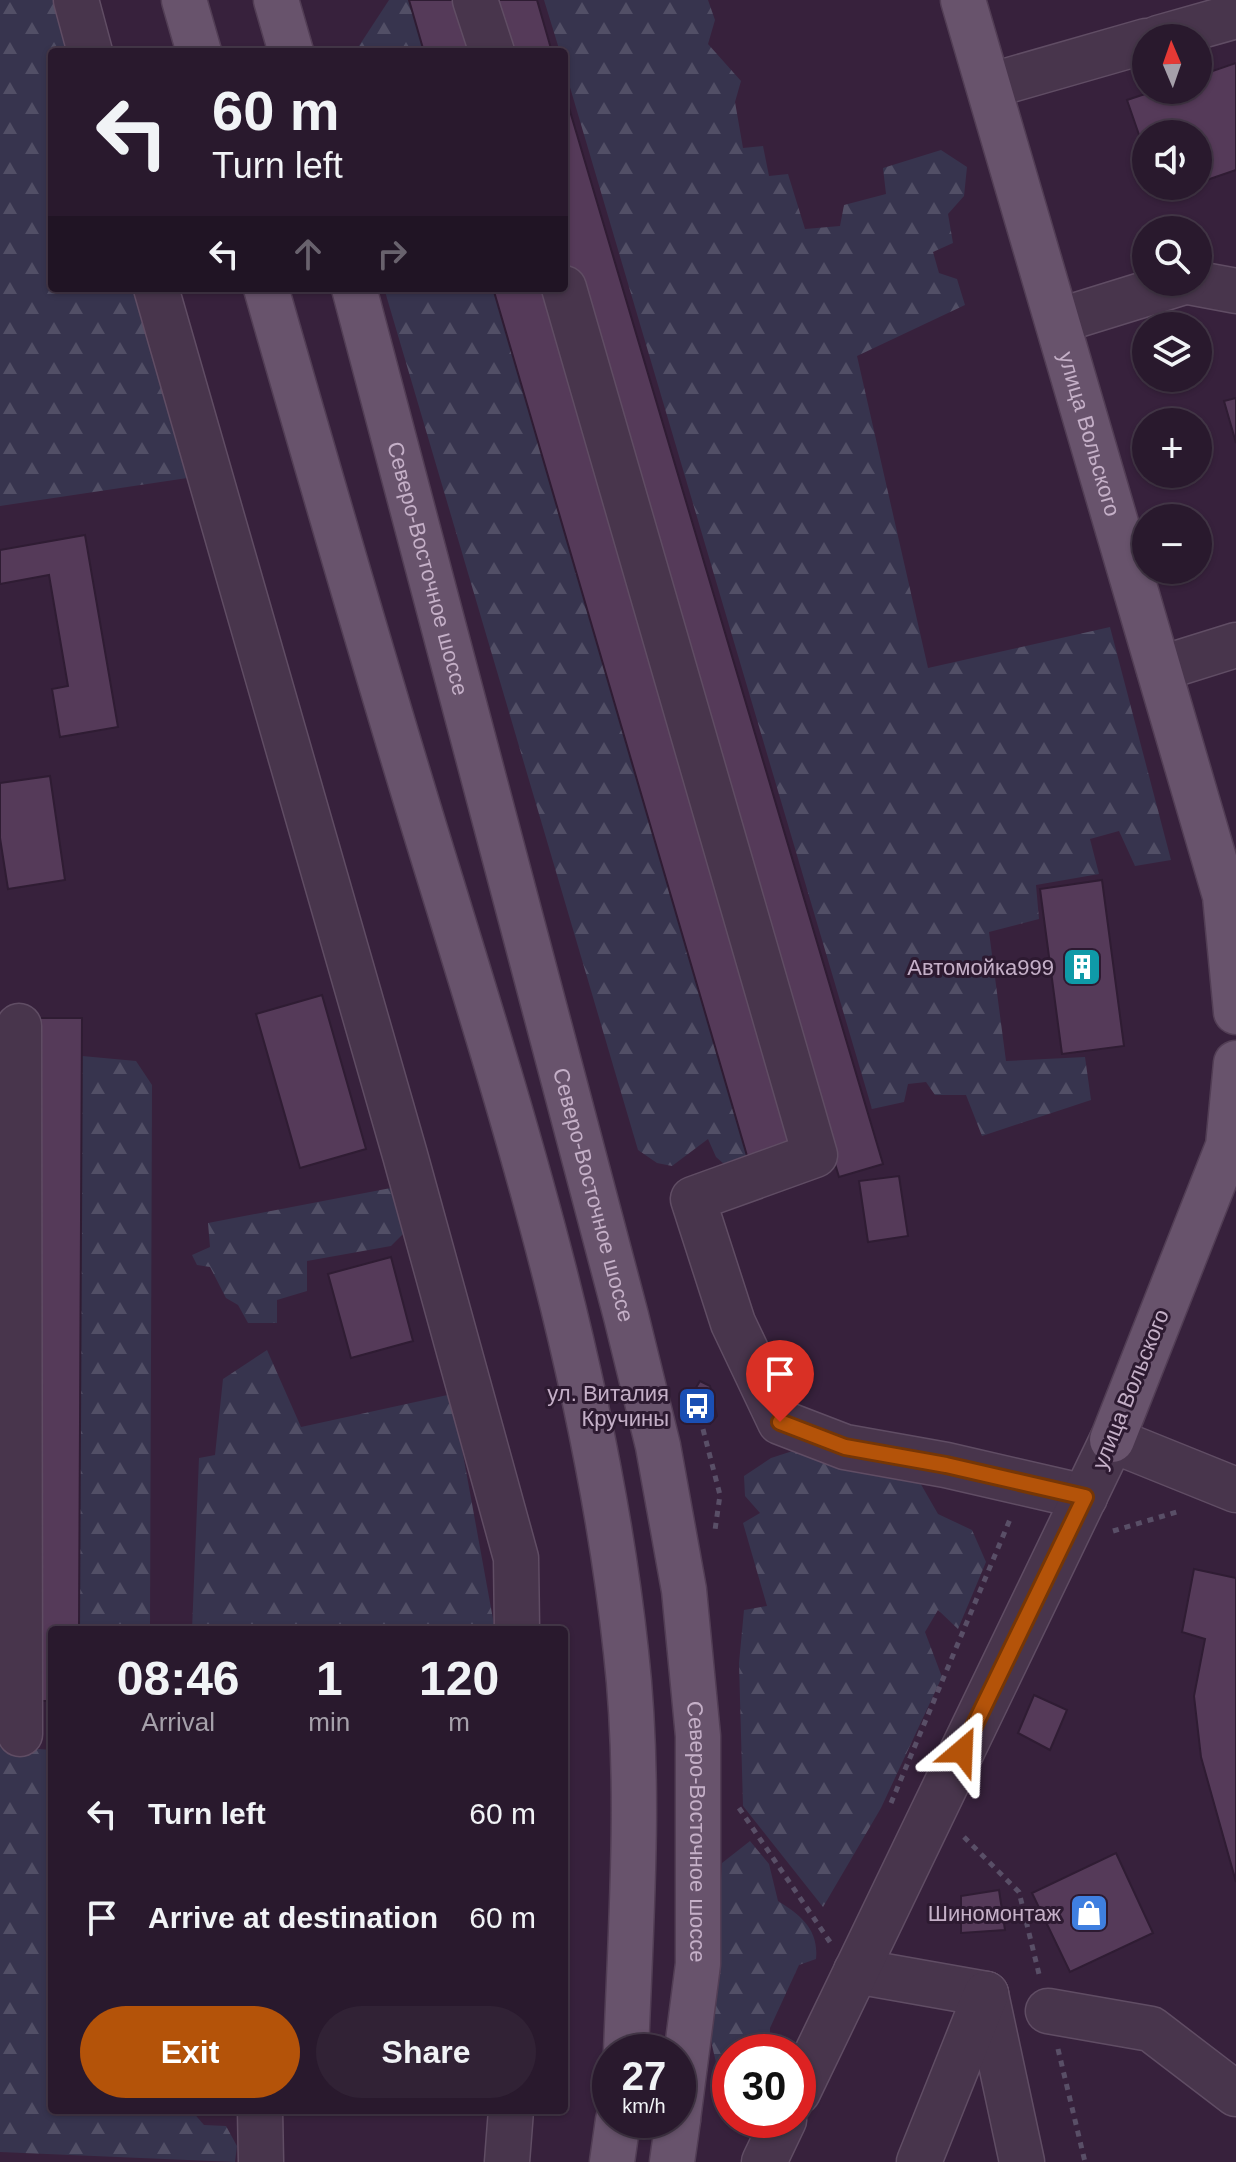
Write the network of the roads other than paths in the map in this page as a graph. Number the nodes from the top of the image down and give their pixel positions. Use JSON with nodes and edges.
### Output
{"nodes":[{"id":1,"x":76,"y":0,"type":"edge"},
{"id":2,"x":184,"y":0,"type":"edge"},
{"id":3,"x":276,"y":0,"type":"edge"},
{"id":4,"x":475,"y":0,"type":"edge"},
{"id":5,"x":963,"y":0,"type":"edge"},
{"id":6,"x":1236,"y":16,"type":"edge"},
{"id":7,"x":1208,"y":24,"type":"edge"},
{"id":8,"x":1132,"y":45,"type":"edge"},
{"id":9,"x":89,"y":48,"type":"edge"},
{"id":10,"x":198,"y":48,"type":"edge"},
{"id":11,"x":290,"y":48,"type":"edge"},
{"id":12,"x":491,"y":48,"type":"edge"},
{"id":13,"x":989,"y":86,"type":"junction"},
{"id":14,"x":1212,"y":287,"type":"edge"},
{"id":15,"x":1236,"y":291,"type":"edge"},
{"id":16,"x":157,"y":292,"type":"edge"},
{"id":17,"x":267,"y":292,"type":"edge"},
{"id":18,"x":355,"y":292,"type":"edge"},
{"id":19,"x":565,"y":292,"type":"edge"},
{"id":20,"x":1140,"y":296,"type":"edge"},
{"id":21,"x":1058,"y":321,"type":"junction"},
{"id":22,"x":1236,"y":645,"type":"edge"},
{"id":23,"x":1159,"y":669,"type":"junction"},
{"id":24,"x":1236,"y":1012,"type":"edge"},
{"id":25,"x":19,"y":1026,"type":"dead end"},
{"id":26,"x":1236,"y":1063,"type":"edge"},
{"id":27,"x":1112,"y":1440,"type":"junction"},
{"id":28,"x":1236,"y":1490,"type":"edge"},
{"id":29,"x":1085,"y":1497,"type":"junction"},
{"id":30,"x":517,"y":1626,"type":"edge"},
{"id":31,"x":24,"y":1734,"type":"edge"},
{"id":32,"x":844,"y":1957,"type":"junction"},
{"id":33,"x":986,"y":1994,"type":"junction"},
{"id":34,"x":1048,"y":2011,"type":"dead end"},
{"id":35,"x":626,"y":2034,"type":"edge"},
{"id":36,"x":689,"y":2034,"type":"edge"},
{"id":37,"x":816,"y":2039,"type":"edge"},
{"id":38,"x":1236,"y":2094,"type":"edge"},
{"id":39,"x":260,"y":2114,"type":"edge"},
{"id":40,"x":511,"y":2114,"type":"edge"},
{"id":41,"x":615,"y":2138,"type":"edge"},
{"id":42,"x":675,"y":2138,"type":"edge"},
{"id":43,"x":775,"y":2138,"type":"edge"},
{"id":44,"x":261,"y":2162,"type":"edge"},
{"id":45,"x":507,"y":2162,"type":"edge"},
{"id":46,"x":612,"y":2162,"type":"edge"},
{"id":47,"x":672,"y":2162,"type":"edge"},
{"id":48,"x":764,"y":2162,"type":"edge"},
{"id":49,"x":919,"y":2162,"type":"edge"},
{"id":50,"x":1022,"y":2162,"type":"edge"}],
"edges":[{"from":1,"to":9,"type":"street"},
{"from":2,"to":10,"type":"main road"},
{"from":3,"to":11,"type":"main road"},
{"from":4,"to":12,"type":"street"},
{"from":5,"to":13,"type":"main road","name":"улица Вольского"},
{"from":6,"to":7,"type":"street"},
{"from":8,"to":13,"type":"street"},
{"from":13,"to":21,"type":"main road","name":"улица Вольского"},
{"from":14,"to":15,"type":"street"},
{"from":16,"to":30,"type":"street"},
{"from":17,"to":35,"type":"main road"},
{"from":18,"to":36,"type":"main road","name":"Северо-Восточное шоссе"},
{"from":19,"to":29,"type":"street"},
{"from":20,"to":21,"type":"street"},
{"from":21,"to":23,"type":"main road","name":"улица Вольского"},
{"from":22,"to":23,"type":"street"},
{"from":23,"to":24,"type":"main road","name":"улица Вольского"},
{"from":25,"to":31,"type":"street"},
{"from":26,"to":27,"type":"main road","name":"улица Вольского"},
{"from":27,"to":28,"type":"street"},
{"from":27,"to":29,"type":"street","name":"улица Вольского"},
{"from":29,"to":32,"type":"street","name":"улица Вольского"},
{"from":32,"to":33,"type":"street"},
{"from":32,"to":37,"type":"street","name":"улица Вольского"},
{"from":33,"to":49,"type":"street"},
{"from":33,"to":50,"type":"street"},
{"from":34,"to":38,"type":"street"},
{"from":39,"to":44,"type":"street"},
{"from":40,"to":45,"type":"street"},
{"from":41,"to":46,"type":"main road"},
{"from":42,"to":47,"type":"main road","name":"Северо-Восточное шоссе"},
{"from":43,"to":48,"type":"street"}]}
